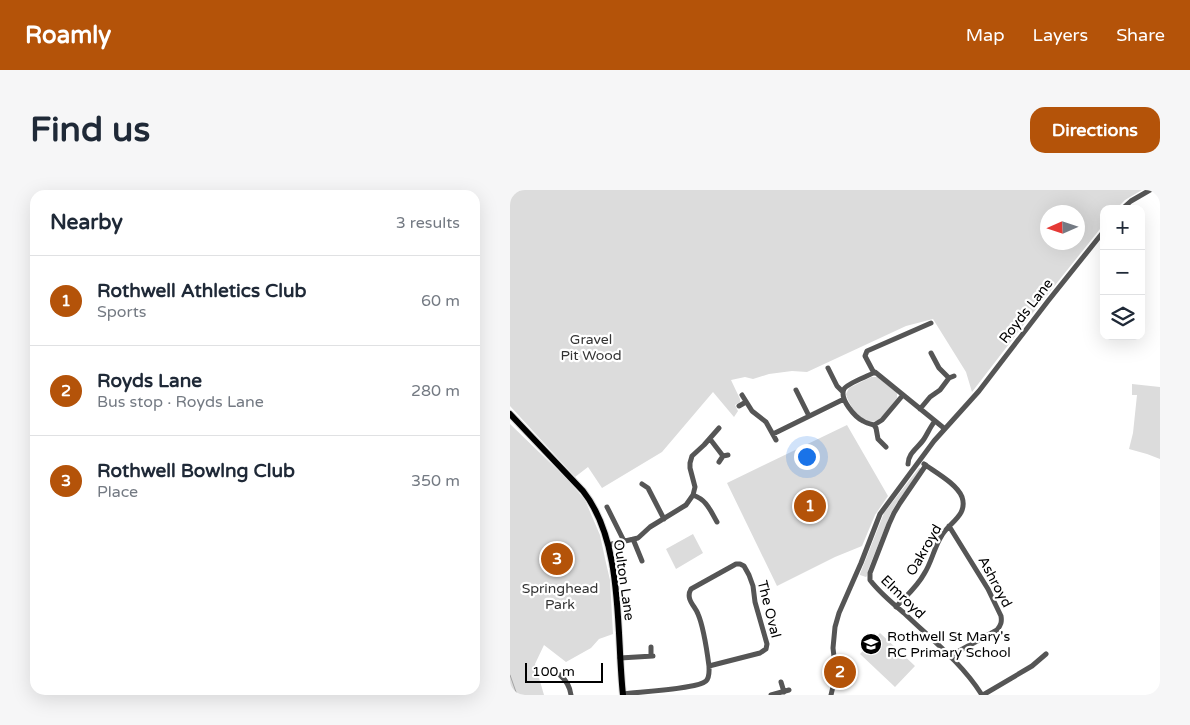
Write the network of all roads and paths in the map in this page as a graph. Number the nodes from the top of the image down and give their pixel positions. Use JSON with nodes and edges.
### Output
{"nodes":[{"id":1,"x":1150,"y":190,"type":"edge"},
{"id":2,"x":1126,"y":205,"type":"edge"},
{"id":3,"x":1100,"y":236,"type":"edge"},
{"id":4,"x":931,"y":323,"type":"dead end"},
{"id":5,"x":931,"y":353,"type":"dead end"},
{"id":6,"x":828,"y":368,"type":"dead end"},
{"id":7,"x":874,"y":373,"type":"junction"},
{"id":8,"x":796,"y":390,"type":"dead end"},
{"id":9,"x":843,"y":392,"type":"junction"},
{"id":10,"x":742,"y":395,"type":"dead end"},
{"id":11,"x":903,"y":395,"type":"junction"},
{"id":12,"x":844,"y":399,"type":"junction"},
{"id":13,"x":746,"y":402,"type":"junction"},
{"id":14,"x":739,"y":406,"type":"dead end"},
{"id":15,"x":920,"y":409,"type":"junction"},
{"id":16,"x":510,"y":414,"type":"edge"},
{"id":17,"x":809,"y":416,"type":"junction"},
{"id":18,"x":935,"y":421,"type":"junction"},
{"id":19,"x":874,"y":425,"type":"junction"},
{"id":20,"x":719,"y":428,"type":"dead end"},
{"id":21,"x":945,"y":429,"type":"junction"},
{"id":22,"x":773,"y":434,"type":"junction"},
{"id":23,"x":710,"y":439,"type":"junction"},
{"id":24,"x":776,"y":440,"type":"dead end"},
{"id":25,"x":886,"y":447,"type":"dead end"},
{"id":26,"x":920,"y":460,"type":"junction"},
{"id":27,"x":719,"y":462,"type":"dead end"},
{"id":28,"x":908,"y":464,"type":"dead end"},
{"id":29,"x":926,"y":465,"type":"junction"},
{"id":30,"x":642,"y":484,"type":"dead end"},
{"id":31,"x":693,"y":495,"type":"junction"},
{"id":32,"x":607,"y":507,"type":"dead end"},
{"id":33,"x":664,"y":519,"type":"junction"},
{"id":34,"x":717,"y":522,"type":"dead end"},
{"id":35,"x":950,"y":526,"type":"junction"},
{"id":36,"x":633,"y":539,"type":"junction"},
{"id":37,"x":624,"y":541,"type":"junction"},
{"id":38,"x":608,"y":544,"type":"junction"},
{"id":39,"x":641,"y":562,"type":"dead end"},
{"id":40,"x":896,"y":606,"type":"junction"},
{"id":41,"x":651,"y":647,"type":"dead end"},
{"id":42,"x":1046,"y":654,"type":"dead end"},
{"id":43,"x":950,"y":656,"type":"junction"},
{"id":44,"x":620,"y":658,"type":"junction"},
{"id":45,"x":709,"y":666,"type":"junction"},
{"id":46,"x":560,"y":675,"type":"dead end"},
{"id":47,"x":781,"y":682,"type":"dead end"},
{"id":48,"x":681,"y":688,"type":"junction"},
{"id":49,"x":623,"y":694,"type":"edge"},
{"id":50,"x":571,"y":695,"type":"edge"},
{"id":51,"x":682,"y":695,"type":"edge"},
{"id":52,"x":771,"y":695,"type":"edge"},
{"id":53,"x":831,"y":695,"type":"edge"},
{"id":54,"x":983,"y":695,"type":"edge"}],
"edges":[{"from":1,"to":2,"type":"street"},
{"from":3,"to":21,"type":"street","name":"Royds Lane"},
{"from":4,"to":7,"type":"street"},
{"from":5,"to":15,"type":"street"},
{"from":6,"to":9,"type":"street"},
{"from":7,"to":9,"type":"street"},
{"from":7,"to":11,"type":"street"},
{"from":8,"to":17,"type":"street"},
{"from":9,"to":12,"type":"street"},
{"from":10,"to":13,"type":"street"},
{"from":11,"to":15,"type":"street"},
{"from":11,"to":19,"type":"street"},
{"from":12,"to":17,"type":"street"},
{"from":12,"to":19,"type":"street"},
{"from":13,"to":14,"type":"street"},
{"from":13,"to":22,"type":"street"},
{"from":15,"to":18,"type":"street"},
{"from":16,"to":38,"type":"main road","name":"Oulton Lane"},
{"from":17,"to":22,"type":"street"},
{"from":18,"to":21,"type":"street"},
{"from":18,"to":28,"type":"street"},
{"from":19,"to":25,"type":"street"},
{"from":20,"to":23,"type":"street"},
{"from":21,"to":26,"type":"street","name":"Royds Lane"},
{"from":22,"to":24,"type":"street"},
{"from":23,"to":27,"type":"street"},
{"from":23,"to":31,"type":"street"},
{"from":26,"to":29,"type":"street","name":"Oakroyd"},
{"from":26,"to":53,"type":"street","name":"Royds Lane"},
{"from":29,"to":35,"type":"street","name":"Oakroyd"},
{"from":29,"to":40,"type":"street","name":"Elmroyd"},
{"from":30,"to":33,"type":"street"},
{"from":31,"to":33,"type":"street"},
{"from":31,"to":34,"type":"street"},
{"from":32,"to":37,"type":"street"},
{"from":33,"to":36,"type":"street"},
{"from":35,"to":40,"type":"street","name":"Oakroyd"},
{"from":35,"to":43,"type":"street","name":"Ashroyd"},
{"from":36,"to":37,"type":"street"},
{"from":36,"to":39,"type":"street"},
{"from":37,"to":38,"type":"street"},
{"from":38,"to":44,"type":"main road","name":"Oulton Lane"},
{"from":40,"to":43,"type":"street","name":"Elmroyd"},
{"from":41,"to":44,"type":"street"},
{"from":42,"to":54,"type":"street"},
{"from":43,"to":54,"type":"street","name":"Elmroyd"},
{"from":44,"to":49,"type":"main road","name":"Oulton Lane"},
{"from":45,"to":45,"type":"street","name":"The Oval"},
{"from":45,"to":48,"type":"street"},
{"from":46,"to":50,"type":"street"},
{"from":47,"to":52,"type":"street"},
{"from":48,"to":49,"type":"street"},
{"from":48,"to":51,"type":"street"}]}
